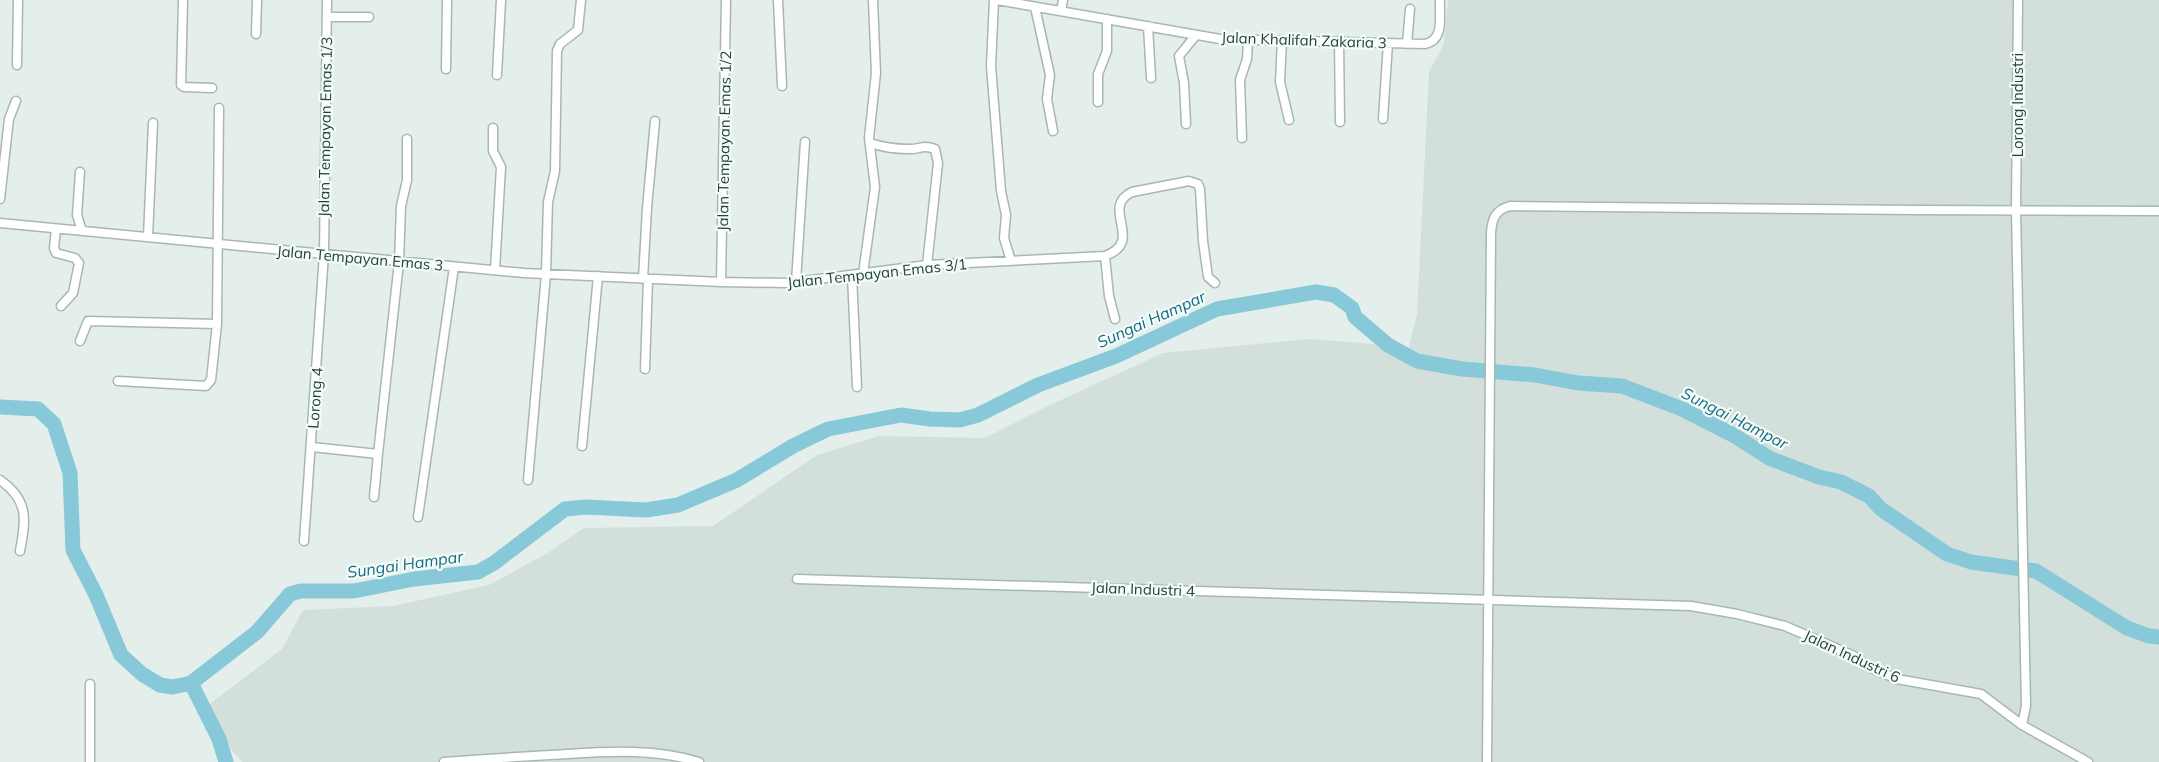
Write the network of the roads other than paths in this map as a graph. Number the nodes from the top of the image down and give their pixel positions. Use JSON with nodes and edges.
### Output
{"nodes":[{"id":1,"x":18,"y":0,"type":"edge"},
{"id":2,"x":183,"y":0,"type":"edge"},
{"id":3,"x":256,"y":0,"type":"edge"},
{"id":4,"x":327,"y":0,"type":"edge"},
{"id":5,"x":447,"y":0,"type":"edge"},
{"id":6,"x":501,"y":0,"type":"edge"},
{"id":7,"x":581,"y":0,"type":"edge"},
{"id":8,"x":726,"y":0,"type":"edge"},
{"id":9,"x":778,"y":0,"type":"edge"},
{"id":10,"x":873,"y":0,"type":"edge"},
{"id":11,"x":995,"y":0,"type":"edge"},
{"id":12,"x":1063,"y":0,"type":"edge"},
{"id":13,"x":1440,"y":0,"type":"edge"},
{"id":14,"x":2018,"y":0,"type":"edge"},
{"id":15,"x":1035,"y":7,"type":"junction"},
{"id":16,"x":1410,"y":9,"type":"dead end"},
{"id":17,"x":1061,"y":11,"type":"junction"},
{"id":18,"x":327,"y":17,"type":"junction"},
{"id":19,"x":369,"y":17,"type":"dead end"},
{"id":20,"x":1107,"y":19,"type":"junction"},
{"id":21,"x":1148,"y":26,"type":"junction"},
{"id":22,"x":256,"y":34,"type":"dead end"},
{"id":23,"x":1196,"y":35,"type":"junction"},
{"id":24,"x":1282,"y":40,"type":"junction"},
{"id":25,"x":1248,"y":41,"type":"junction"},
{"id":26,"x":1339,"y":42,"type":"junction"},
{"id":27,"x":1388,"y":43,"type":"junction"},
{"id":28,"x":1407,"y":44,"type":"junction"},
{"id":29,"x":17,"y":65,"type":"dead end"},
{"id":30,"x":446,"y":69,"type":"dead end"},
{"id":31,"x":497,"y":75,"type":"dead end"},
{"id":32,"x":1151,"y":78,"type":"dead end"},
{"id":33,"x":782,"y":86,"type":"dead end"},
{"id":34,"x":212,"y":88,"type":"dead end"},
{"id":35,"x":16,"y":101,"type":"dead end"},
{"id":36,"x":1098,"y":102,"type":"dead end"},
{"id":37,"x":219,"y":108,"type":"dead end"},
{"id":38,"x":1383,"y":119,"type":"dead end"},
{"id":39,"x":1289,"y":120,"type":"dead end"},
{"id":40,"x":655,"y":121,"type":"dead end"},
{"id":41,"x":1340,"y":122,"type":"dead end"},
{"id":42,"x":153,"y":123,"type":"dead end"},
{"id":43,"x":1186,"y":124,"type":"dead end"},
{"id":44,"x":493,"y":128,"type":"dead end"},
{"id":45,"x":1053,"y":131,"type":"dead end"},
{"id":46,"x":1242,"y":138,"type":"dead end"},
{"id":47,"x":407,"y":139,"type":"dead end"},
{"id":48,"x":805,"y":142,"type":"dead end"},
{"id":49,"x":870,"y":143,"type":"junction"},
{"id":50,"x":80,"y":172,"type":"dead end"},
{"id":51,"x":0,"y":199,"type":"edge"},
{"id":52,"x":2016,"y":210,"type":"junction"},
{"id":53,"x":2159,"y":211,"type":"edge"},
{"id":54,"x":0,"y":223,"type":"edge"},
{"id":55,"x":56,"y":229,"type":"junction"},
{"id":56,"x":82,"y":231,"type":"junction"},
{"id":57,"x":148,"y":237,"type":"junction"},
{"id":58,"x":218,"y":244,"type":"junction"},
{"id":59,"x":324,"y":254,"type":"junction"},
{"id":60,"x":1105,"y":256,"type":"junction"},
{"id":61,"x":399,"y":261,"type":"junction"},
{"id":62,"x":1011,"y":261,"type":"junction"},
{"id":63,"x":927,"y":265,"type":"junction"},
{"id":64,"x":454,"y":267,"type":"junction"},
{"id":65,"x":495,"y":270,"type":"junction"},
{"id":66,"x":546,"y":274,"type":"junction"},
{"id":67,"x":863,"y":274,"type":"junction"},
{"id":68,"x":852,"y":275,"type":"junction"},
{"id":69,"x":598,"y":276,"type":"junction"},
{"id":70,"x":645,"y":279,"type":"junction"},
{"id":71,"x":721,"y":282,"type":"junction"},
{"id":72,"x":796,"y":282,"type":"junction"},
{"id":73,"x":1215,"y":283,"type":"dead end"},
{"id":74,"x":62,"y":306,"type":"dead end"},
{"id":75,"x":1115,"y":319,"type":"dead end"},
{"id":76,"x":217,"y":324,"type":"junction"},
{"id":77,"x":80,"y":341,"type":"dead end"},
{"id":78,"x":645,"y":369,"type":"dead end"},
{"id":79,"x":118,"y":381,"type":"dead end"},
{"id":80,"x":857,"y":387,"type":"dead end"},
{"id":81,"x":582,"y":446,"type":"dead end"},
{"id":82,"x":312,"y":447,"type":"junction"},
{"id":83,"x":378,"y":454,"type":"junction"},
{"id":84,"x":0,"y":480,"type":"edge"},
{"id":85,"x":528,"y":480,"type":"dead end"},
{"id":86,"x":374,"y":497,"type":"dead end"},
{"id":87,"x":418,"y":518,"type":"dead end"},
{"id":88,"x":304,"y":541,"type":"dead end"},
{"id":89,"x":20,"y":551,"type":"dead end"},
{"id":90,"x":797,"y":579,"type":"dead end"},
{"id":91,"x":1489,"y":599,"type":"junction"},
{"id":92,"x":90,"y":684,"type":"dead end"},
{"id":93,"x":2022,"y":725,"type":"junction"},
{"id":94,"x":90,"y":762,"type":"edge"},
{"id":95,"x":444,"y":762,"type":"edge"},
{"id":96,"x":699,"y":762,"type":"edge"},
{"id":97,"x":1487,"y":762,"type":"edge"},
{"id":98,"x":2088,"y":762,"type":"edge"}],
"edges":[{"from":1,"to":29,"type":"street"},
{"from":2,"to":34,"type":"street"},
{"from":3,"to":22,"type":"street"},
{"from":4,"to":18,"type":"street","name":"Jalan Tempayan Emas 1/3"},
{"from":5,"to":30,"type":"street"},
{"from":6,"to":31,"type":"street"},
{"from":7,"to":66,"type":"street"},
{"from":8,"to":71,"type":"street","name":"Jalan Tempayan Emas 1/2"},
{"from":9,"to":33,"type":"street"},
{"from":10,"to":49,"type":"street"},
{"from":11,"to":15,"type":"street","name":"Jalan Khalifah Zakaria 3"},
{"from":11,"to":62,"type":"street"},
{"from":12,"to":17,"type":"street"},
{"from":13,"to":28,"type":"street","name":"Jalan Khalifah Zakaria 3"},
{"from":14,"to":52,"type":"street","name":"Lorong Industri"},
{"from":15,"to":17,"type":"street","name":"Jalan Khalifah Zakaria 3"},
{"from":15,"to":45,"type":"street"},
{"from":16,"to":28,"type":"street"},
{"from":17,"to":20,"type":"street","name":"Jalan Khalifah Zakaria 3"},
{"from":18,"to":19,"type":"street"},
{"from":18,"to":59,"type":"street","name":"Jalan Tempayan Emas 1/3"},
{"from":20,"to":21,"type":"street","name":"Jalan Khalifah Zakaria 3"},
{"from":20,"to":36,"type":"street"},
{"from":21,"to":23,"type":"street","name":"Jalan Khalifah Zakaria 3"},
{"from":21,"to":32,"type":"street"},
{"from":23,"to":25,"type":"street","name":"Jalan Khalifah Zakaria 3"},
{"from":23,"to":43,"type":"street"},
{"from":24,"to":25,"type":"street","name":"Jalan Khalifah Zakaria 3"},
{"from":24,"to":26,"type":"street","name":"Jalan Khalifah Zakaria 3"},
{"from":24,"to":39,"type":"street"},
{"from":25,"to":46,"type":"street"},
{"from":26,"to":27,"type":"street","name":"Jalan Khalifah Zakaria 3"},
{"from":26,"to":41,"type":"street"},
{"from":27,"to":28,"type":"street","name":"Jalan Khalifah Zakaria 3"},
{"from":27,"to":38,"type":"street"},
{"from":35,"to":51,"type":"street"},
{"from":37,"to":58,"type":"street"},
{"from":40,"to":70,"type":"street"},
{"from":42,"to":57,"type":"street"},
{"from":44,"to":65,"type":"street"},
{"from":47,"to":61,"type":"street"},
{"from":48,"to":72,"type":"street"},
{"from":49,"to":63,"type":"street"},
{"from":49,"to":67,"type":"street"},
{"from":50,"to":56,"type":"street"},
{"from":52,"to":53,"type":"street"},
{"from":52,"to":91,"type":"street"},
{"from":52,"to":93,"type":"street","name":"Lorong Industri"},
{"from":54,"to":55,"type":"street","name":"Jalan Tempayan Emas 3"},
{"from":55,"to":56,"type":"street","name":"Jalan Tempayan Emas 3"},
{"from":55,"to":74,"type":"street"},
{"from":56,"to":57,"type":"street","name":"Jalan Tempayan Emas 3"},
{"from":57,"to":58,"type":"street","name":"Jalan Tempayan Emas 3"},
{"from":58,"to":59,"type":"street","name":"Jalan Tempayan Emas 3"},
{"from":58,"to":76,"type":"street"},
{"from":59,"to":61,"type":"street","name":"Jalan Tempayan Emas 3"},
{"from":59,"to":82,"type":"street","name":"Lorong 4"},
{"from":60,"to":62,"type":"street","name":"Jalan Tempayan Emas 3/1"},
{"from":60,"to":73,"type":"street"},
{"from":60,"to":75,"type":"street"},
{"from":61,"to":64,"type":"street","name":"Jalan Tempayan Emas 3"},
{"from":61,"to":83,"type":"street"},
{"from":62,"to":63,"type":"street","name":"Jalan Tempayan Emas 3/1"},
{"from":63,"to":67,"type":"street","name":"Jalan Tempayan Emas 3/1"},
{"from":64,"to":65,"type":"street","name":"Jalan Tempayan Emas 3"},
{"from":64,"to":87,"type":"street"},
{"from":65,"to":66,"type":"street","name":"Jalan Tempayan Emas 3"},
{"from":66,"to":69,"type":"street","name":"Jalan Tempayan Emas 3"},
{"from":66,"to":85,"type":"street"},
{"from":67,"to":68,"type":"street","name":"Jalan Tempayan Emas 3/1"},
{"from":68,"to":72,"type":"street","name":"Jalan Tempayan Emas 3/1"},
{"from":68,"to":80,"type":"street"},
{"from":69,"to":70,"type":"street","name":"Jalan Tempayan Emas 3"},
{"from":69,"to":81,"type":"street"},
{"from":70,"to":71,"type":"street","name":"Jalan Tempayan Emas 3"},
{"from":70,"to":78,"type":"street"},
{"from":71,"to":72,"type":"street","name":"Jalan Tempayan Emas 3/1"},
{"from":76,"to":77,"type":"street"},
{"from":76,"to":79,"type":"street"},
{"from":82,"to":83,"type":"street"},
{"from":82,"to":88,"type":"street","name":"Lorong 4"},
{"from":83,"to":86,"type":"street"},
{"from":84,"to":89,"type":"street"},
{"from":90,"to":91,"type":"street","name":"Jalan Industri 4"},
{"from":91,"to":93,"type":"street","name":"Jalan Industri 6"},
{"from":91,"to":97,"type":"street"},
{"from":92,"to":94,"type":"street"},
{"from":93,"to":98,"type":"street","name":"Jalan Industri 6"},
{"from":95,"to":96,"type":"street"}]}
